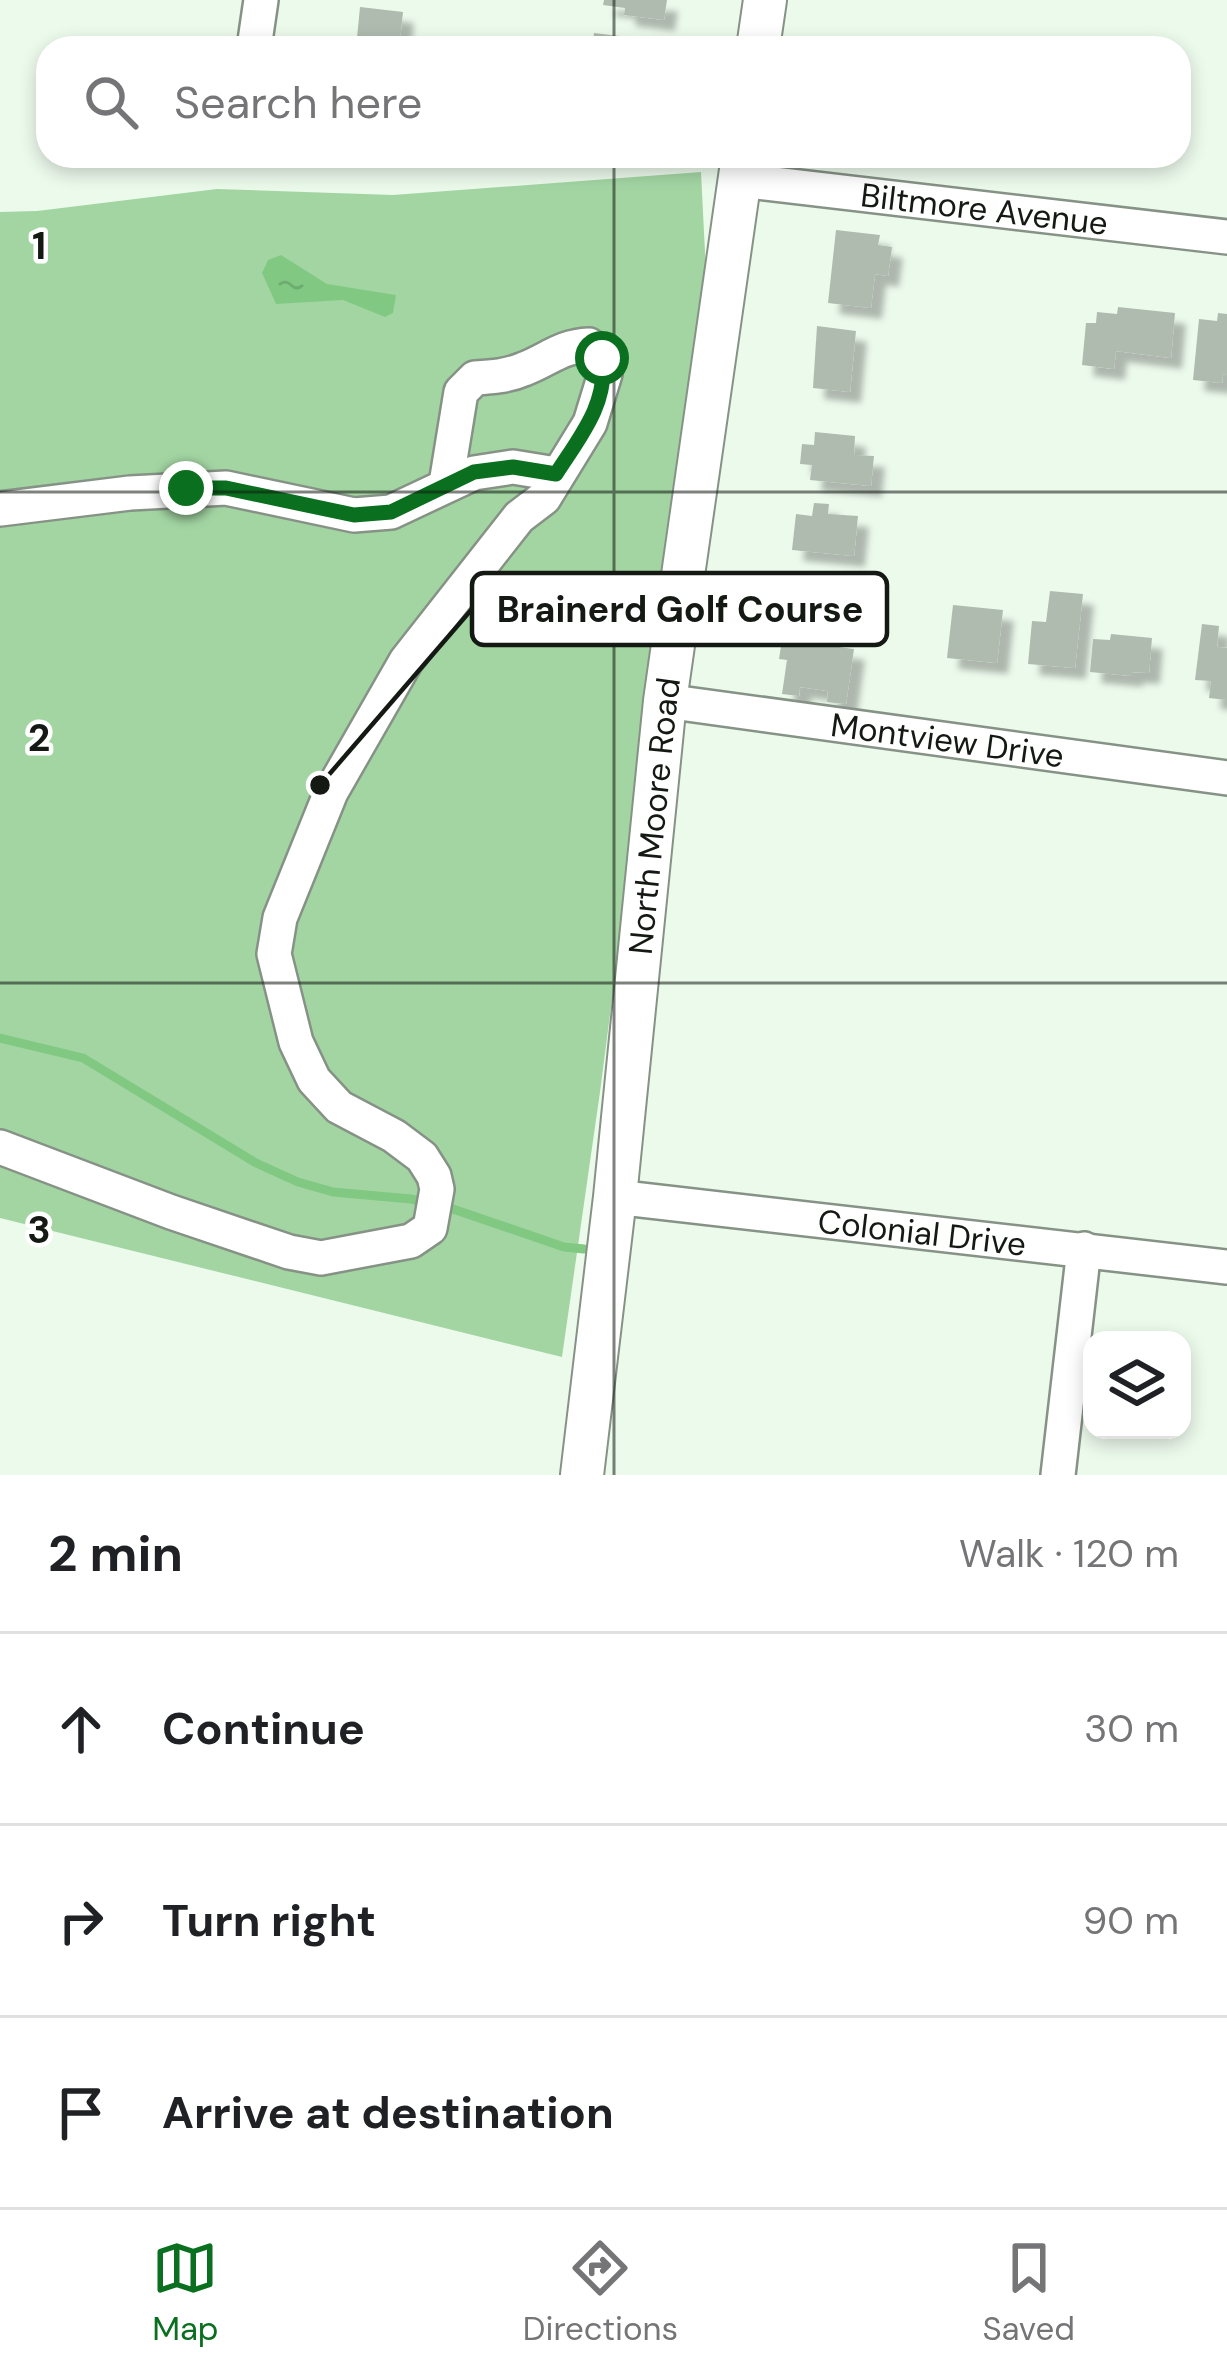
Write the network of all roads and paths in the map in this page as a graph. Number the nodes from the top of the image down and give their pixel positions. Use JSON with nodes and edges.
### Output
{"nodes":[{"id":1,"x":261,"y":0,"type":"edge"},
{"id":2,"x":765,"y":0,"type":"edge"},
{"id":3,"x":256,"y":36,"type":"edge"},
{"id":4,"x":760,"y":36,"type":"edge"},
{"id":5,"x":741,"y":168,"type":"edge"},
{"id":6,"x":1227,"y":237,"type":"edge"},
{"id":7,"x":556,"y":474,"type":"junction"},
{"id":8,"x":446,"y":484,"type":"junction"},
{"id":9,"x":0,"y":509,"type":"edge"},
{"id":10,"x":665,"y":701,"type":"junction"},
{"id":11,"x":1227,"y":778,"type":"edge"},
{"id":12,"x":0,"y":1147,"type":"edge"},
{"id":13,"x":615,"y":1197,"type":"junction"},
{"id":14,"x":1084,"y":1249,"type":"junction"},
{"id":15,"x":1227,"y":1267,"type":"edge"},
{"id":16,"x":582,"y":1475,"type":"edge"},
{"id":17,"x":1058,"y":1475,"type":"edge"}],
"edges":[{"from":1,"to":3,"type":"street"},
{"from":2,"to":4,"type":"main road"},
{"from":5,"to":6,"type":"street","name":"Biltmore Avenue"},
{"from":5,"to":10,"type":"main road","name":"North Moore Road"},
{"from":7,"to":8,"type":"street"},
{"from":7,"to":8,"type":"street"},
{"from":7,"to":12,"type":"street"},
{"from":8,"to":9,"type":"street"},
{"from":10,"to":11,"type":"street","name":"Montview Drive"},
{"from":10,"to":13,"type":"main road","name":"North Moore Road"},
{"from":13,"to":14,"type":"street","name":"Colonial Drive"},
{"from":13,"to":16,"type":"main road","name":"North Moore Road"},
{"from":14,"to":15,"type":"street","name":"Colonial Drive"},
{"from":14,"to":17,"type":"street"}]}
